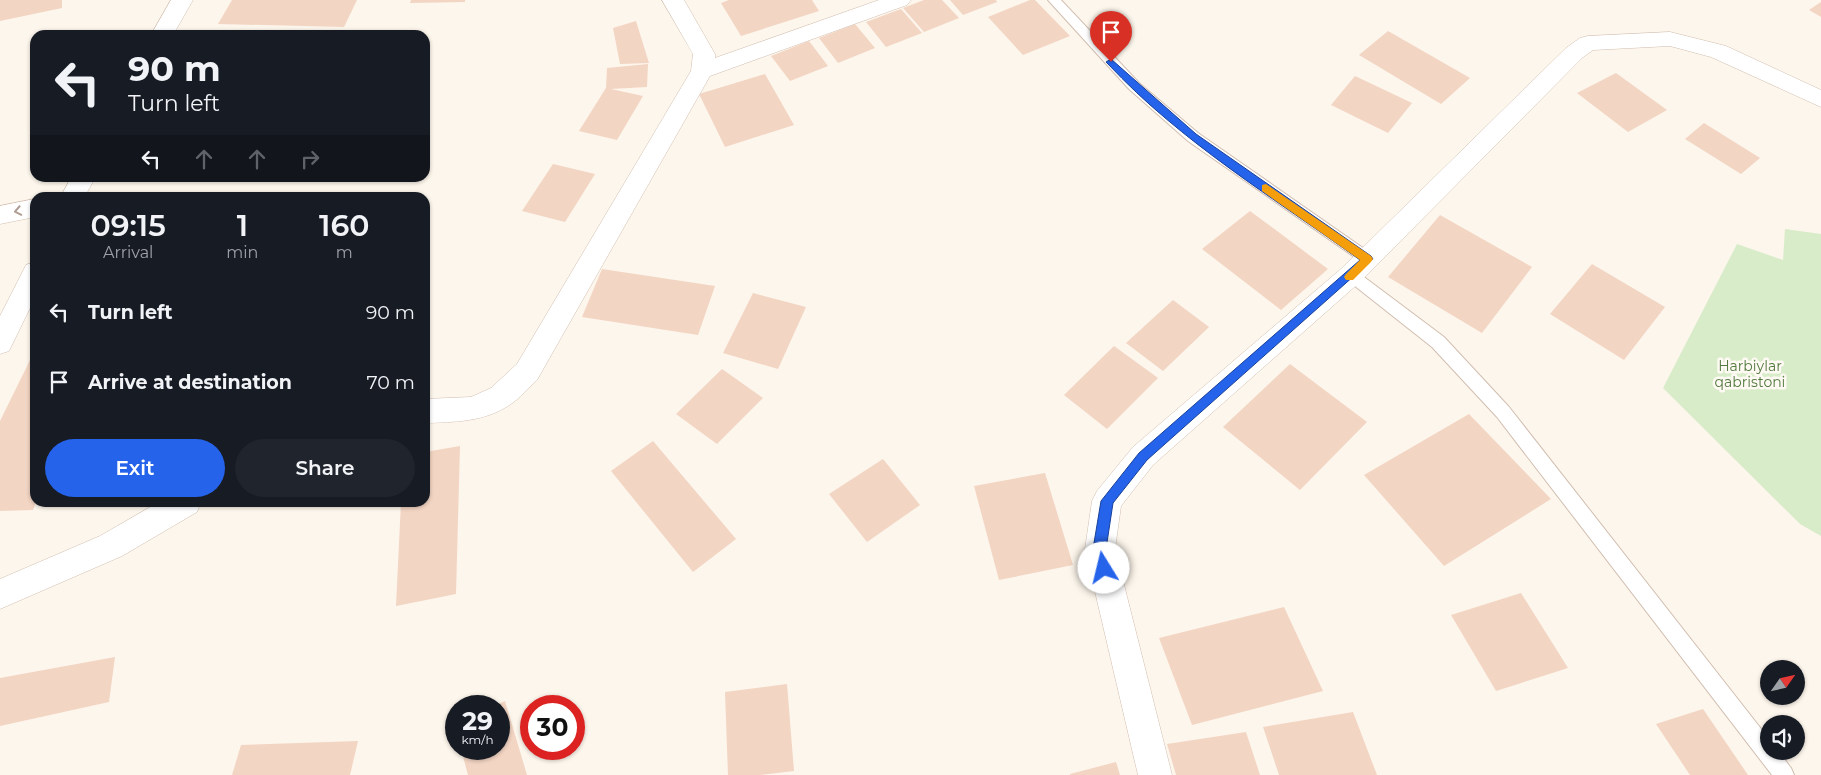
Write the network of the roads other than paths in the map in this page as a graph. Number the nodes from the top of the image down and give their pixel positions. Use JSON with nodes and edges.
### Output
{"nodes":[{"id":1,"x":182,"y":0,"type":"edge"},
{"id":2,"x":673,"y":0,"type":"edge"},
{"id":3,"x":900,"y":0,"type":"edge"},
{"id":4,"x":1054,"y":0,"type":"edge"},
{"id":5,"x":165,"y":30,"type":"edge"},
{"id":6,"x":702,"y":71,"type":"junction"},
{"id":7,"x":1821,"y":99,"type":"edge"},
{"id":8,"x":30,"y":209,"type":"edge"},
{"id":9,"x":0,"y":215,"type":"edge"},
{"id":10,"x":1360,"y":267,"type":"junction"},
{"id":11,"x":30,"y":282,"type":"edge"},
{"id":12,"x":0,"y":342,"type":"edge"},
{"id":13,"x":430,"y":411,"type":"edge"},
{"id":14,"x":177,"y":507,"type":"edge"},
{"id":15,"x":0,"y":594,"type":"edge"},
{"id":16,"x":1155,"y":775,"type":"edge"},
{"id":17,"x":1784,"y":775,"type":"edge"}],
"edges":[{"from":1,"to":5,"type":"street"},
{"from":2,"to":6,"type":"street"},
{"from":3,"to":6,"type":"street"},
{"from":4,"to":10,"type":"lane"},
{"from":6,"to":13,"type":"street"},
{"from":7,"to":10,"type":"street"},
{"from":8,"to":9,"type":"street","one_way":true},
{"from":10,"to":16,"type":"street"},
{"from":10,"to":17,"type":"lane"},
{"from":11,"to":12,"type":"street"},
{"from":14,"to":15,"type":"street"}]}
